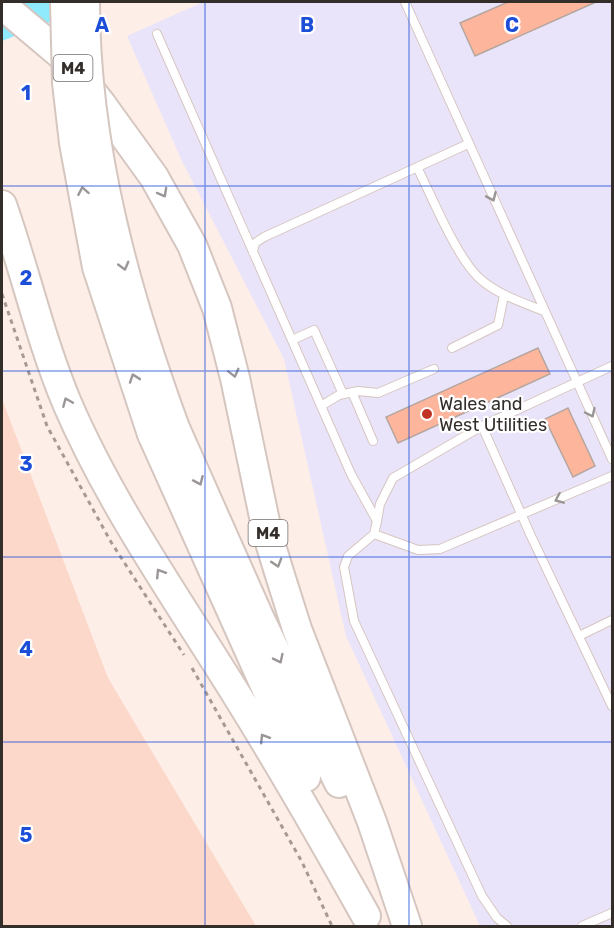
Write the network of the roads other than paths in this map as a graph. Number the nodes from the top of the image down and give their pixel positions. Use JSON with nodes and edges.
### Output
{"nodes":[{"id":1,"x":65,"y":2,"type":"edge"},
{"id":2,"x":85,"y":2,"type":"edge"},
{"id":3,"x":405,"y":2,"type":"edge"},
{"id":4,"x":2,"y":5,"type":"edge"},
{"id":5,"x":157,"y":34,"type":"dead end"},
{"id":6,"x":468,"y":144,"type":"junction"},
{"id":7,"x":417,"y":167,"type":"junction"},
{"id":8,"x":2,"y":205,"type":"edge"},
{"id":9,"x":253,"y":252,"type":"junction"},
{"id":10,"x":504,"y":295,"type":"junction"},
{"id":11,"x":544,"y":311,"type":"junction"},
{"id":12,"x":292,"y":340,"type":"junction"},
{"id":13,"x":452,"y":348,"type":"dead end"},
{"id":14,"x":612,"y":366,"type":"edge"},
{"id":15,"x":434,"y":369,"type":"dead end"},
{"id":16,"x":576,"y":383,"type":"junction"},
{"id":17,"x":347,"y":393,"type":"junction"},
{"id":18,"x":321,"y":406,"type":"junction"},
{"id":19,"x":482,"y":426,"type":"junction"},
{"id":20,"x":164,"y":431,"type":"junction"},
{"id":21,"x":373,"y":441,"type":"dead end"},
{"id":22,"x":612,"y":459,"type":"edge"},
{"id":23,"x":612,"y":476,"type":"edge"},
{"id":24,"x":523,"y":514,"type":"junction"},
{"id":25,"x":377,"y":521,"type":"junction"},
{"id":26,"x":374,"y":534,"type":"junction"},
{"id":27,"x":612,"y":620,"type":"edge"},
{"id":28,"x":579,"y":636,"type":"junction"},
{"id":29,"x":612,"y":706,"type":"edge"},
{"id":30,"x":482,"y":896,"type":"junction"},
{"id":31,"x":612,"y":913,"type":"edge"},
{"id":32,"x":368,"y":921,"type":"edge"},
{"id":33,"x":407,"y":927,"type":"edge"},
{"id":34,"x":496,"y":927,"type":"edge"},
{"id":35,"x":507,"y":927,"type":"edge"},
{"id":36,"x":582,"y":927,"type":"edge"}],
"edges":[{"from":20,"to":1,"type":"highway","number":"M4","one_way":true,"bridge":true},
{"from":2,"to":20,"type":"highway","number":"M4","one_way":true,"bridge":true},
{"from":3,"to":6,"type":"lane"},
{"from":4,"to":33,"type":"highway","number":"M4","one_way":true,"bridge":true},
{"from":5,"to":9,"type":"lane"},
{"from":6,"to":7,"type":"lane"},
{"from":6,"to":11,"type":"lane","one_way":true},
{"from":7,"to":9,"type":"lane"},
{"from":7,"to":10,"type":"lane"},
{"from":32,"to":8,"type":"highway","number":"M4","one_way":true},
{"from":9,"to":12,"type":"lane"},
{"from":10,"to":11,"type":"lane"},
{"from":10,"to":13,"type":"lane"},
{"from":11,"to":16,"type":"lane"},
{"from":12,"to":17,"type":"lane"},
{"from":12,"to":18,"type":"lane"},
{"from":14,"to":16,"type":"lane"},
{"from":15,"to":17,"type":"lane"},
{"from":16,"to":19,"type":"lane"},
{"from":16,"to":22,"type":"lane","one_way":true},
{"from":17,"to":18,"type":"lane"},
{"from":17,"to":21,"type":"lane"},
{"from":18,"to":25,"type":"lane"},
{"from":19,"to":24,"type":"lane"},
{"from":19,"to":25,"type":"lane"},
{"from":20,"to":32,"type":"highway","number":"M4"},
{"from":20,"to":33,"type":"highway","number":"M4","one_way":true},
{"from":23,"to":24,"type":"lane","one_way":true},
{"from":24,"to":26,"type":"lane"},
{"from":24,"to":28,"type":"lane"},
{"from":25,"to":26,"type":"lane"},
{"from":26,"to":30,"type":"lane"},
{"from":27,"to":28,"type":"lane"},
{"from":28,"to":29,"type":"lane"},
{"from":30,"to":34,"type":"lane"},
{"from":30,"to":35,"type":"lane"},
{"from":31,"to":36,"type":"lane"}]}
